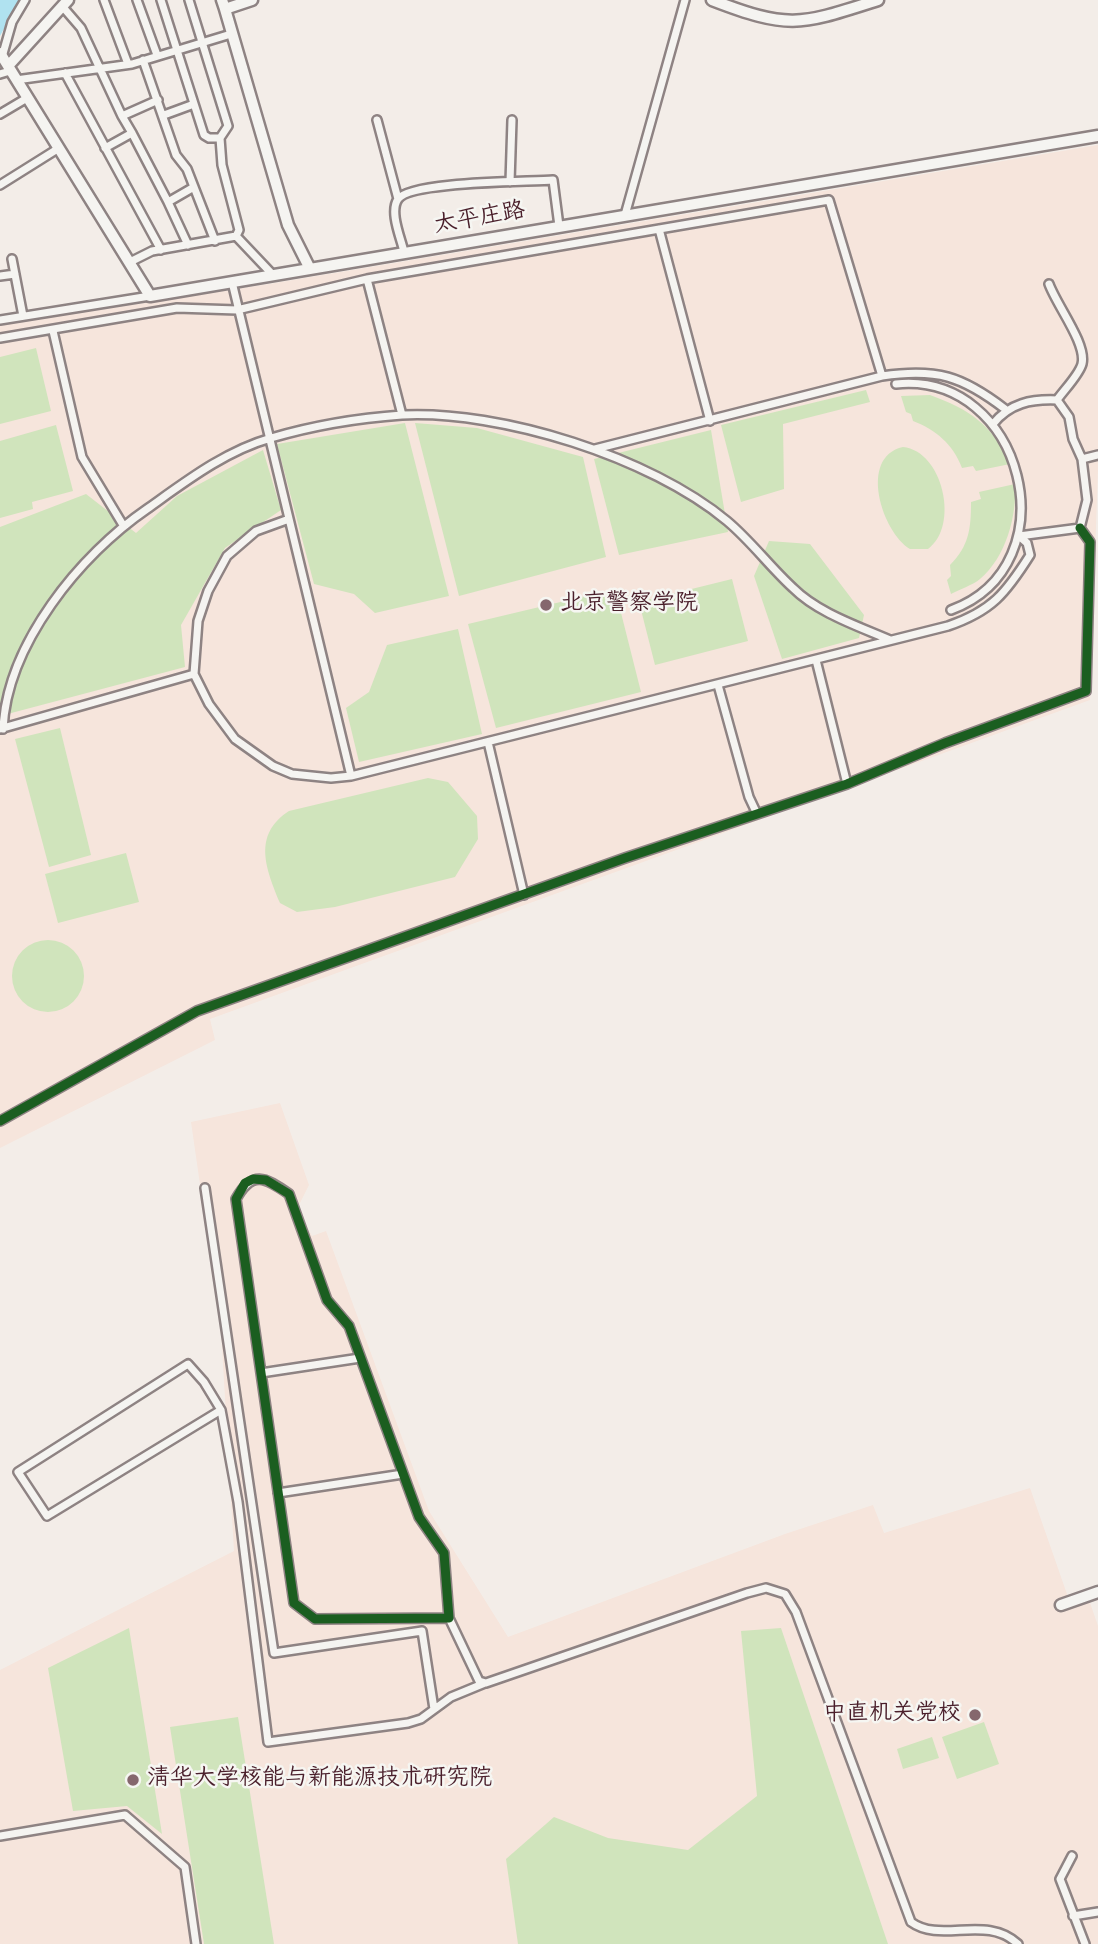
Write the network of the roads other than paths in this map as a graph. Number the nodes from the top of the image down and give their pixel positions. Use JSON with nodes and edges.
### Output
{"nodes":[{"id":1,"x":25,"y":0,"type":"edge"},
{"id":2,"x":104,"y":0,"type":"edge"},
{"id":3,"x":137,"y":0,"type":"edge"},
{"id":4,"x":160,"y":0,"type":"edge"},
{"id":5,"x":189,"y":0,"type":"edge"},
{"id":6,"x":252,"y":0,"type":"edge"},
{"id":7,"x":685,"y":0,"type":"edge"},
{"id":8,"x":712,"y":0,"type":"edge"},
{"id":9,"x":878,"y":0,"type":"edge"},
{"id":10,"x":65,"y":3,"type":"edge"},
{"id":11,"x":224,"y":5,"type":"edge"},
{"id":12,"x":231,"y":34,"type":"junction"},
{"id":13,"x":202,"y":42,"type":"junction"},
{"id":14,"x":176,"y":48,"type":"junction"},
{"id":15,"x":157,"y":55,"type":"junction"},
{"id":16,"x":143,"y":60,"type":"junction"},
{"id":17,"x":128,"y":64,"type":"junction"},
{"id":18,"x":6,"y":67,"type":"edge"},
{"id":19,"x":100,"y":68,"type":"junction"},
{"id":20,"x":65,"y":73,"type":"junction"},
{"id":21,"x":27,"y":98,"type":"junction"},
{"id":22,"x":158,"y":100,"type":"junction"},
{"id":23,"x":194,"y":104,"type":"junction"},
{"id":24,"x":0,"y":114,"type":"edge"},
{"id":25,"x":164,"y":115,"type":"junction"},
{"id":26,"x":122,"y":116,"type":"junction"},
{"id":27,"x":377,"y":120,"type":"dead end"},
{"id":28,"x":512,"y":120,"type":"dead end"},
{"id":29,"x":132,"y":133,"type":"junction"},
{"id":30,"x":1098,"y":136,"type":"edge"},
{"id":31,"x":220,"y":138,"type":"junction"},
{"id":32,"x":59,"y":148,"type":"junction"},
{"id":33,"x":105,"y":148,"type":"junction"},
{"id":34,"x":510,"y":182,"type":"junction"},
{"id":35,"x":0,"y":185,"type":"edge"},
{"id":36,"x":194,"y":187,"type":"junction"},
{"id":37,"x":398,"y":199,"type":"junction"},
{"id":38,"x":168,"y":202,"type":"junction"},
{"id":39,"x":625,"y":215,"type":"junction"},
{"id":40,"x":559,"y":226,"type":"junction"},
{"id":41,"x":659,"y":229,"type":"junction"},
{"id":42,"x":236,"y":236,"type":"junction"},
{"id":43,"x":215,"y":241,"type":"junction"},
{"id":44,"x":188,"y":245,"type":"junction"},
{"id":45,"x":160,"y":250,"type":"junction"},
{"id":46,"x":404,"y":252,"type":"junction"},
{"id":47,"x":12,"y":258,"type":"dead end"},
{"id":48,"x":130,"y":262,"type":"junction"},
{"id":49,"x":309,"y":267,"type":"junction"},
{"id":50,"x":15,"y":274,"type":"junction"},
{"id":51,"x":272,"y":274,"type":"junction"},
{"id":52,"x":0,"y":276,"type":"edge"},
{"id":53,"x":367,"y":279,"type":"junction"},
{"id":54,"x":232,"y":282,"type":"junction"},
{"id":55,"x":1049,"y":284,"type":"dead end"},
{"id":56,"x":150,"y":296,"type":"junction"},
{"id":57,"x":237,"y":310,"type":"junction"},
{"id":58,"x":23,"y":316,"type":"junction"},
{"id":59,"x":0,"y":320,"type":"edge"},
{"id":60,"x":53,"y":331,"type":"junction"},
{"id":61,"x":0,"y":338,"type":"edge"},
{"id":62,"x":882,"y":376,"type":"junction"},
{"id":63,"x":896,"y":384,"type":"dead end"},
{"id":64,"x":1057,"y":400,"type":"junction"},
{"id":65,"x":1005,"y":409,"type":"junction"},
{"id":66,"x":402,"y":415,"type":"junction"},
{"id":67,"x":709,"y":421,"type":"junction"},
{"id":68,"x":993,"y":424,"type":"junction"},
{"id":69,"x":268,"y":438,"type":"junction"},
{"id":70,"x":594,"y":450,"type":"junction"},
{"id":71,"x":1098,"y":454,"type":"edge"},
{"id":72,"x":1082,"y":459,"type":"junction"},
{"id":73,"x":289,"y":519,"type":"junction"},
{"id":74,"x":123,"y":525,"type":"junction"},
{"id":75,"x":1080,"y":528,"type":"junction"},
{"id":76,"x":1019,"y":536,"type":"junction"},
{"id":77,"x":951,"y":610,"type":"dead end"},
{"id":78,"x":891,"y":640,"type":"junction"},
{"id":79,"x":816,"y":660,"type":"junction"},
{"id":80,"x":194,"y":674,"type":"junction"},
{"id":81,"x":719,"y":685,"type":"junction"},
{"id":82,"x":1,"y":729,"type":"edge"},
{"id":83,"x":488,"y":742,"type":"junction"},
{"id":84,"x":351,"y":776,"type":"junction"},
{"id":85,"x":847,"y":784,"type":"junction"},
{"id":86,"x":757,"y":814,"type":"junction"},
{"id":87,"x":524,"y":895,"type":"junction"},
{"id":88,"x":0,"y":1121,"type":"edge"},
{"id":89,"x":205,"y":1188,"type":"dead end"},
{"id":90,"x":360,"y":1358,"type":"junction"},
{"id":91,"x":261,"y":1373,"type":"junction"},
{"id":92,"x":221,"y":1410,"type":"junction"},
{"id":93,"x":403,"y":1474,"type":"junction"},
{"id":94,"x":278,"y":1493,"type":"junction"},
{"id":95,"x":1098,"y":1592,"type":"edge"},
{"id":96,"x":1061,"y":1605,"type":"dead end"},
{"id":97,"x":449,"y":1618,"type":"junction"},
{"id":98,"x":486,"y":1683,"type":"junction"},
{"id":99,"x":434,"y":1709,"type":"junction"},
{"id":100,"x":0,"y":1836,"type":"edge"},
{"id":101,"x":1072,"y":1856,"type":"dead end"},
{"id":102,"x":1098,"y":1912,"type":"edge"},
{"id":103,"x":1073,"y":1916,"type":"junction"},
{"id":104,"x":195,"y":1944,"type":"edge"},
{"id":105,"x":1017,"y":1944,"type":"edge"},
{"id":106,"x":1085,"y":1944,"type":"edge"}],
"edges":[{"from":1,"to":18,"type":"street"},
{"from":2,"to":17,"type":"street"},
{"from":3,"to":15,"type":"street"},
{"from":4,"to":14,"type":"street"},
{"from":5,"to":13,"type":"street"},
{"from":6,"to":11,"type":"street"},
{"from":7,"to":39,"type":"street"},
{"from":8,"to":9,"type":"street"},
{"from":10,"to":18,"type":"street"},
{"from":10,"to":19,"type":"street"},
{"from":11,"to":12,"type":"street"},
{"from":12,"to":13,"type":"street"},
{"from":12,"to":49,"type":"street"},
{"from":13,"to":14,"type":"street"},
{"from":13,"to":31,"type":"street"},
{"from":14,"to":15,"type":"street"},
{"from":14,"to":23,"type":"street"},
{"from":15,"to":16,"type":"street"},
{"from":16,"to":17,"type":"street"},
{"from":16,"to":22,"type":"street"},
{"from":17,"to":19,"type":"street"},
{"from":18,"to":20,"type":"street"},
{"from":18,"to":21,"type":"street"},
{"from":19,"to":20,"type":"street"},
{"from":19,"to":26,"type":"street"},
{"from":20,"to":33,"type":"street"},
{"from":21,"to":24,"type":"street"},
{"from":21,"to":32,"type":"street"},
{"from":22,"to":25,"type":"street"},
{"from":22,"to":26,"type":"street"},
{"from":23,"to":25,"type":"street"},
{"from":23,"to":31,"type":"street"},
{"from":25,"to":36,"type":"street"},
{"from":26,"to":29,"type":"street"},
{"from":27,"to":37,"type":"street"},
{"from":28,"to":34,"type":"street"},
{"from":29,"to":33,"type":"street"},
{"from":29,"to":38,"type":"street"},
{"from":30,"to":39,"type":"street","name":"太平庄路"},
{"from":31,"to":42,"type":"street"},
{"from":32,"to":35,"type":"street"},
{"from":32,"to":48,"type":"street"},
{"from":33,"to":45,"type":"street"},
{"from":34,"to":37,"type":"street"},
{"from":34,"to":40,"type":"street"},
{"from":36,"to":38,"type":"street"},
{"from":36,"to":43,"type":"street"},
{"from":37,"to":46,"type":"street"},
{"from":38,"to":44,"type":"street"},
{"from":39,"to":40,"type":"street","name":"太平庄路"},
{"from":40,"to":46,"type":"street","name":"太平庄路"},
{"from":41,"to":53,"type":"street"},
{"from":41,"to":62,"type":"street"},
{"from":41,"to":67,"type":"street"},
{"from":42,"to":43,"type":"street"},
{"from":42,"to":51,"type":"street"},
{"from":43,"to":44,"type":"street"},
{"from":44,"to":45,"type":"street"},
{"from":45,"to":48,"type":"street"},
{"from":46,"to":49,"type":"street","name":"太平庄路"},
{"from":47,"to":50,"type":"street"},
{"from":48,"to":56,"type":"street"},
{"from":49,"to":51,"type":"street","name":"太平庄路"},
{"from":50,"to":52,"type":"street"},
{"from":50,"to":58,"type":"street"},
{"from":51,"to":54,"type":"street","name":"太平庄路"},
{"from":53,"to":57,"type":"street"},
{"from":53,"to":66,"type":"street"},
{"from":54,"to":56,"type":"street","name":"太平庄路"},
{"from":54,"to":57,"type":"street"},
{"from":55,"to":64,"type":"street"},
{"from":56,"to":58,"type":"street"},
{"from":57,"to":60,"type":"street"},
{"from":57,"to":69,"type":"street"},
{"from":58,"to":59,"type":"street"},
{"from":60,"to":61,"type":"street"},
{"from":60,"to":74,"type":"street"},
{"from":62,"to":65,"type":"street"},
{"from":62,"to":67,"type":"street"},
{"from":63,"to":68,"type":"street"},
{"from":64,"to":65,"type":"street"},
{"from":64,"to":72,"type":"street"},
{"from":65,"to":68,"type":"street"},
{"from":66,"to":69,"type":"street"},
{"from":66,"to":70,"type":"street"},
{"from":67,"to":70,"type":"street"},
{"from":68,"to":76,"type":"street"},
{"from":69,"to":73,"type":"street"},
{"from":69,"to":74,"type":"street"},
{"from":70,"to":78,"type":"street"},
{"from":71,"to":72,"type":"street"},
{"from":72,"to":75,"type":"street"},
{"from":73,"to":80,"type":"street"},
{"from":73,"to":84,"type":"street"},
{"from":74,"to":82,"type":"street"},
{"from":75,"to":76,"type":"street"},
{"from":75,"to":85,"type":"street"},
{"from":76,"to":77,"type":"street"},
{"from":76,"to":78,"type":"street"},
{"from":78,"to":79,"type":"street"},
{"from":79,"to":81,"type":"street"},
{"from":79,"to":85,"type":"street"},
{"from":80,"to":82,"type":"street"},
{"from":80,"to":84,"type":"street"},
{"from":81,"to":83,"type":"street"},
{"from":81,"to":86,"type":"street"},
{"from":83,"to":84,"type":"street"},
{"from":83,"to":87,"type":"street"},
{"from":85,"to":86,"type":"street"},
{"from":86,"to":87,"type":"street"},
{"from":87,"to":88,"type":"street"},
{"from":89,"to":99,"type":"street"},
{"from":90,"to":91,"type":"street"},
{"from":90,"to":91,"type":"street"},
{"from":90,"to":93,"type":"street"},
{"from":91,"to":94,"type":"street"},
{"from":92,"to":92,"type":"street"},
{"from":92,"to":99,"type":"street"},
{"from":93,"to":94,"type":"street"},
{"from":93,"to":97,"type":"street"},
{"from":94,"to":97,"type":"street"},
{"from":95,"to":96,"type":"street"},
{"from":97,"to":98,"type":"street"},
{"from":98,"to":99,"type":"street"},
{"from":98,"to":105,"type":"street"},
{"from":100,"to":104,"type":"street"},
{"from":101,"to":103,"type":"street"},
{"from":102,"to":103,"type":"street"},
{"from":103,"to":106,"type":"street"}]}
